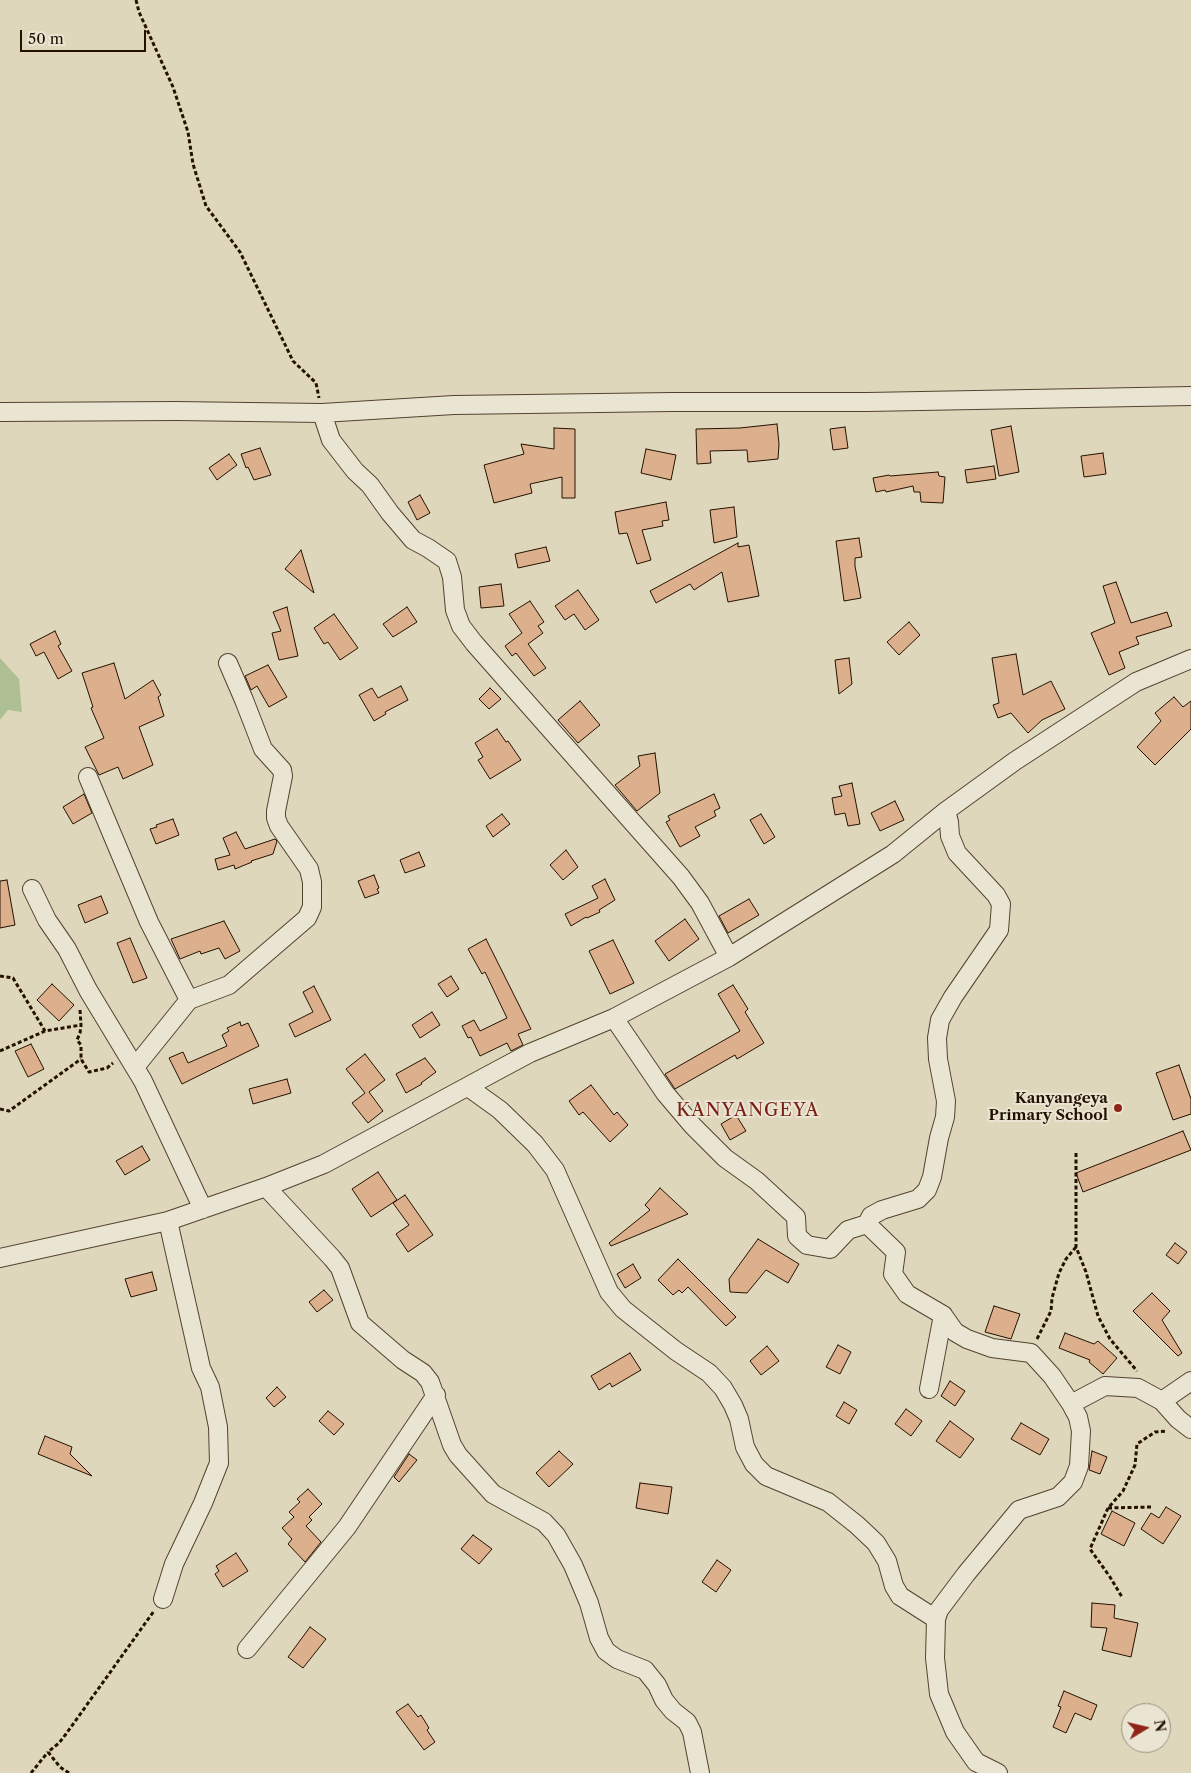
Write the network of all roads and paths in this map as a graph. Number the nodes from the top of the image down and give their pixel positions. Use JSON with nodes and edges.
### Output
{"nodes":[{"id":1,"x":136,"y":0,"type":"edge"},
{"id":2,"x":1191,"y":396,"type":"edge"},
{"id":3,"x":0,"y":412,"type":"edge"},
{"id":4,"x":322,"y":413,"type":"junction"},
{"id":5,"x":1191,"y":659,"type":"edge"},
{"id":6,"x":228,"y":663,"type":"dead end"},
{"id":7,"x":88,"y":777,"type":"dead end"},
{"id":8,"x":946,"y":811,"type":"junction"},
{"id":9,"x":32,"y":889,"type":"dead end"},
{"id":10,"x":729,"y":957,"type":"junction"},
{"id":11,"x":0,"y":976,"type":"edge"},
{"id":12,"x":188,"y":1000,"type":"junction"},
{"id":13,"x":79,"y":1006,"type":"dead end"},
{"id":14,"x":614,"y":1018,"type":"junction"},
{"id":15,"x":81,"y":1025,"type":"junction"},
{"id":16,"x":45,"y":1031,"type":"junction"},
{"id":17,"x":0,"y":1051,"type":"edge"},
{"id":18,"x":81,"y":1059,"type":"junction"},
{"id":19,"x":131,"y":1060,"type":"junction"},
{"id":20,"x":468,"y":1087,"type":"junction"},
{"id":21,"x":0,"y":1109,"type":"edge"},
{"id":22,"x":1076,"y":1153,"type":"dead end"},
{"id":23,"x":266,"y":1187,"type":"junction"},
{"id":24,"x":203,"y":1208,"type":"junction"},
{"id":25,"x":168,"y":1221,"type":"junction"},
{"id":26,"x":867,"y":1224,"type":"junction"},
{"id":27,"x":1076,"y":1247,"type":"junction"},
{"id":28,"x":0,"y":1258,"type":"edge"},
{"id":29,"x":943,"y":1315,"type":"junction"},
{"id":30,"x":1030,"y":1353,"type":"junction"},
{"id":31,"x":1139,"y":1373,"type":"dead end"},
{"id":32,"x":1191,"y":1382,"type":"edge"},
{"id":33,"x":929,"y":1389,"type":"dead end"},
{"id":34,"x":436,"y":1395,"type":"junction"},
{"id":35,"x":1162,"y":1401,"type":"junction"},
{"id":36,"x":1071,"y":1404,"type":"junction"},
{"id":37,"x":1190,"y":1429,"type":"edge"},
{"id":38,"x":1152,"y":1507,"type":"dead end"},
{"id":39,"x":1108,"y":1508,"type":"junction"},
{"id":40,"x":1122,"y":1597,"type":"dead end"},
{"id":41,"x":163,"y":1599,"type":"joint"},
{"id":42,"x":936,"y":1619,"type":"junction"},
{"id":43,"x":246,"y":1650,"type":"dead end"},
{"id":44,"x":48,"y":1752,"type":"junction"},
{"id":45,"x":31,"y":1773,"type":"edge"},
{"id":46,"x":69,"y":1773,"type":"edge"},
{"id":47,"x":700,"y":1773,"type":"edge"},
{"id":48,"x":998,"y":1773,"type":"edge"}],
"edges":[{"from":1,"to":4,"type":"path"},
{"from":2,"to":4,"type":"street"},
{"from":3,"to":4,"type":"street"},
{"from":4,"to":10,"type":"street"},
{"from":5,"to":8,"type":"street"},
{"from":6,"to":12,"type":"street"},
{"from":7,"to":12,"type":"street"},
{"from":8,"to":10,"type":"street"},
{"from":8,"to":26,"type":"street"},
{"from":9,"to":19,"type":"street"},
{"from":10,"to":14,"type":"street"},
{"from":11,"to":16,"type":"path"},
{"from":12,"to":19,"type":"street"},
{"from":13,"to":15,"type":"path"},
{"from":14,"to":20,"type":"street"},
{"from":14,"to":26,"type":"street"},
{"from":15,"to":16,"type":"path"},
{"from":15,"to":18,"type":"path"},
{"from":16,"to":17,"type":"path"},
{"from":18,"to":19,"type":"path"},
{"from":18,"to":21,"type":"path"},
{"from":19,"to":24,"type":"street"},
{"from":20,"to":23,"type":"street"},
{"from":20,"to":42,"type":"street"},
{"from":22,"to":27,"type":"path"},
{"from":23,"to":24,"type":"street"},
{"from":23,"to":34,"type":"street"},
{"from":24,"to":25,"type":"street"},
{"from":25,"to":28,"type":"street"},
{"from":25,"to":41,"type":"street"},
{"from":26,"to":29,"type":"street"},
{"from":27,"to":30,"type":"path"},
{"from":27,"to":31,"type":"path"},
{"from":29,"to":30,"type":"street"},
{"from":29,"to":33,"type":"street"},
{"from":30,"to":36,"type":"street"},
{"from":32,"to":35,"type":"street"},
{"from":34,"to":43,"type":"street"},
{"from":34,"to":47,"type":"street"},
{"from":35,"to":36,"type":"street"},
{"from":35,"to":37,"type":"street"},
{"from":36,"to":42,"type":"street"},
{"from":37,"to":39,"type":"path"},
{"from":38,"to":39,"type":"path"},
{"from":39,"to":40,"type":"path"},
{"from":41,"to":44,"type":"path"},
{"from":42,"to":48,"type":"street"},
{"from":44,"to":45,"type":"path"},
{"from":44,"to":46,"type":"path"}]}
